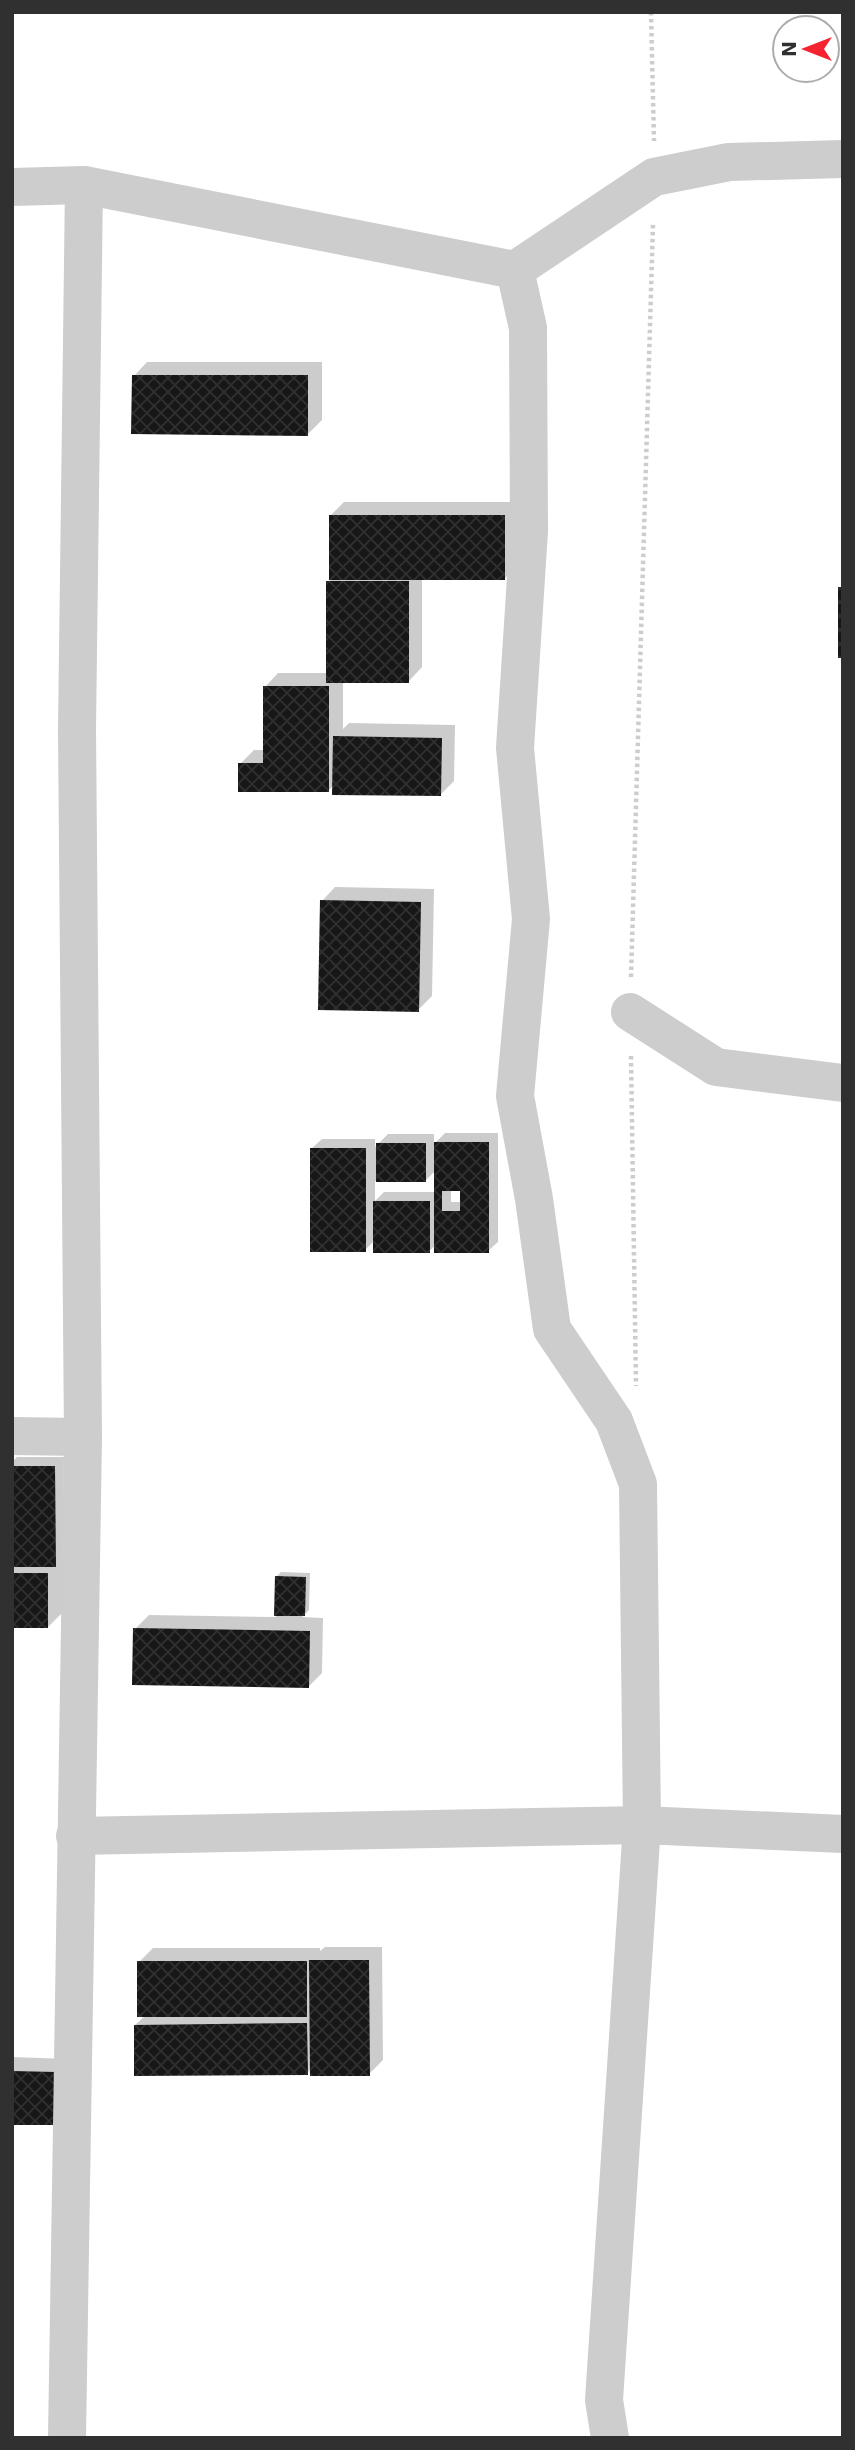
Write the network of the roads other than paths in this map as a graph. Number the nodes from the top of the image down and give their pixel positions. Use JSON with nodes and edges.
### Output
{"nodes":[{"id":1,"x":843,"y":159,"type":"edge"},
{"id":2,"x":84,"y":185,"type":"junction"},
{"id":3,"x":12,"y":187,"type":"edge"},
{"id":4,"x":515,"y":270,"type":"junction"},
{"id":5,"x":630,"y":1012,"type":"road end"},
{"id":6,"x":843,"y":1083,"type":"edge"},
{"id":7,"x":12,"y":1436,"type":"edge"},
{"id":8,"x":83,"y":1437,"type":"junction"},
{"id":9,"x":642,"y":1825,"type":"junction"},
{"id":10,"x":843,"y":1834,"type":"edge"},
{"id":11,"x":75,"y":1836,"type":"junction"},
{"id":12,"x":67,"y":2438,"type":"edge"},
{"id":13,"x":610,"y":2438,"type":"edge"}],
"edges":[{"from":1,"to":4,"type":"street"},
{"from":2,"to":3,"type":"street"},
{"from":2,"to":4,"type":"street"},
{"from":2,"to":8,"type":"street"},
{"from":4,"to":9,"type":"street"},
{"from":5,"to":6,"type":"street"},
{"from":7,"to":8,"type":"street"},
{"from":8,"to":11,"type":"street"},
{"from":9,"to":10,"type":"street"},
{"from":9,"to":11,"type":"street"},
{"from":9,"to":13,"type":"street"},
{"from":11,"to":12,"type":"street"}]}
